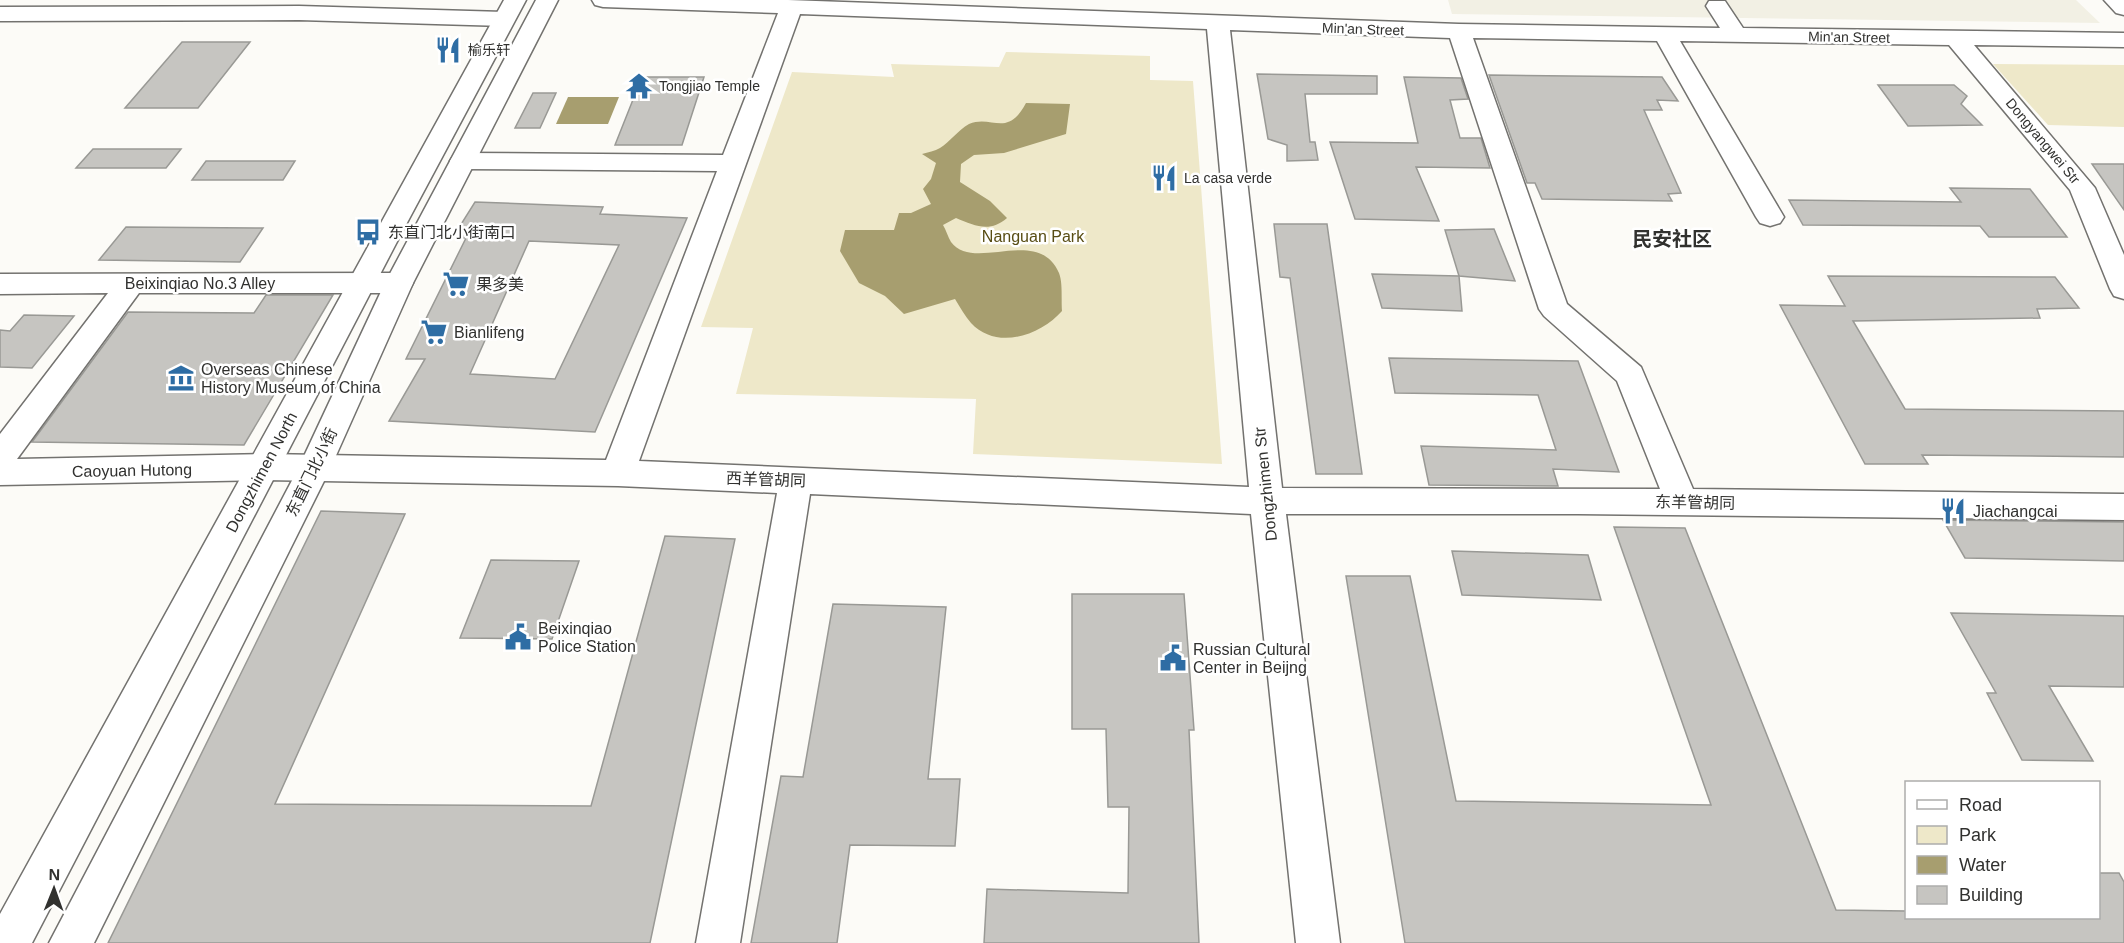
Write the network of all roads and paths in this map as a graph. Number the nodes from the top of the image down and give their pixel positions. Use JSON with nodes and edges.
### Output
{"nodes":[{"id":1,"x":547,"y":0,"type":"edge"},
{"id":2,"x":603,"y":0,"type":"edge"},
{"id":3,"x":2115,"y":0,"type":"edge"},
{"id":4,"x":1717,"y":6,"type":"dead end"},
{"id":5,"x":305,"y":7,"type":"edge"},
{"id":6,"x":791,"y":8,"type":"junction"},
{"id":7,"x":2124,"y":8,"type":"edge"},
{"id":8,"x":510,"y":10,"type":"edge"},
{"id":9,"x":0,"y":14,"type":"edge"},
{"id":10,"x":1211,"y":16,"type":"edge"},
{"id":11,"x":1459,"y":31,"type":"junction"},
{"id":12,"x":1665,"y":35,"type":"junction"},
{"id":13,"x":1737,"y":36,"type":"junction"},
{"id":14,"x":1957,"y":39,"type":"junction"},
{"id":15,"x":2124,"y":40,"type":"edge"},
{"id":16,"x":463,"y":161,"type":"junction"},
{"id":17,"x":735,"y":163,"type":"junction"},
{"id":18,"x":1770,"y":217,"type":"dead end"},
{"id":19,"x":361,"y":282,"type":"junction"},
{"id":20,"x":399,"y":283,"type":"junction"},
{"id":21,"x":0,"y":284,"type":"edge"},
{"id":22,"x":131,"y":284,"type":"junction"},
{"id":23,"x":2124,"y":289,"type":"edge"},
{"id":24,"x":0,"y":458,"type":"edge"},
{"id":25,"x":265,"y":467,"type":"junction"},
{"id":26,"x":314,"y":469,"type":"junction"},
{"id":27,"x":0,"y":472,"type":"edge"},
{"id":28,"x":618,"y":473,"type":"junction"},
{"id":29,"x":796,"y":480,"type":"junction"},
{"id":30,"x":1266,"y":501,"type":"junction"},
{"id":31,"x":1682,"y":502,"type":"junction"},
{"id":32,"x":2124,"y":507,"type":"edge"},
{"id":33,"x":8,"y":943,"type":"edge"},
{"id":34,"x":71,"y":943,"type":"edge"},
{"id":35,"x":717,"y":943,"type":"edge"},
{"id":36,"x":1318,"y":943,"type":"edge"}],
"edges":[{"from":1,"to":16,"type":"street","name":"东直门北小街"},
{"from":2,"to":6,"type":"street","name":"Min'an Street"},
{"from":3,"to":7,"type":"street"},
{"from":4,"to":13,"type":"street"},
{"from":5,"to":8,"type":"street"},
{"from":5,"to":9,"type":"street"},
{"from":6,"to":10,"type":"street","name":"Min'an Street"},
{"from":6,"to":17,"type":"street"},
{"from":8,"to":19,"type":"street","name":"Dongzhimen North"},
{"from":10,"to":11,"type":"street","name":"Min'an Street"},
{"from":10,"to":30,"type":"street","name":"Dongzhimen Str"},
{"from":11,"to":12,"type":"street","name":"Min'an Street"},
{"from":11,"to":31,"type":"street"},
{"from":12,"to":13,"type":"street","name":"Min'an Street"},
{"from":12,"to":18,"type":"street"},
{"from":13,"to":14,"type":"street","name":"Min'an Street"},
{"from":14,"to":15,"type":"street","name":"Min'an Street"},
{"from":14,"to":23,"type":"street","name":"Dongyangwei Str"},
{"from":16,"to":17,"type":"street"},
{"from":16,"to":20,"type":"street","name":"东直门北小街"},
{"from":17,"to":28,"type":"street"},
{"from":19,"to":20,"type":"street","name":"Beixinqiao No.3 Alley"},
{"from":19,"to":22,"type":"street","name":"Beixinqiao No.3 Alley"},
{"from":19,"to":25,"type":"street","name":"Dongzhimen North"},
{"from":20,"to":26,"type":"street","name":"东直门北小街"},
{"from":21,"to":22,"type":"street","name":"Beixinqiao No.3 Alley"},
{"from":22,"to":24,"type":"street"},
{"from":25,"to":26,"type":"street","name":"西羊管胡同"},
{"from":25,"to":27,"type":"street","name":"Caoyuan Hutong"},
{"from":25,"to":33,"type":"street","name":"Dongzhimen North"},
{"from":26,"to":28,"type":"street","name":"西羊管胡同"},
{"from":26,"to":34,"type":"street","name":"东直门北小街"},
{"from":28,"to":29,"type":"street","name":"西羊管胡同"},
{"from":29,"to":30,"type":"street","name":"西羊管胡同"},
{"from":29,"to":35,"type":"street"},
{"from":30,"to":31,"type":"street","name":"东羊管胡同"},
{"from":30,"to":36,"type":"street","name":"Dongzhimen Str"},
{"from":31,"to":32,"type":"street","name":"东羊管胡同"}]}
